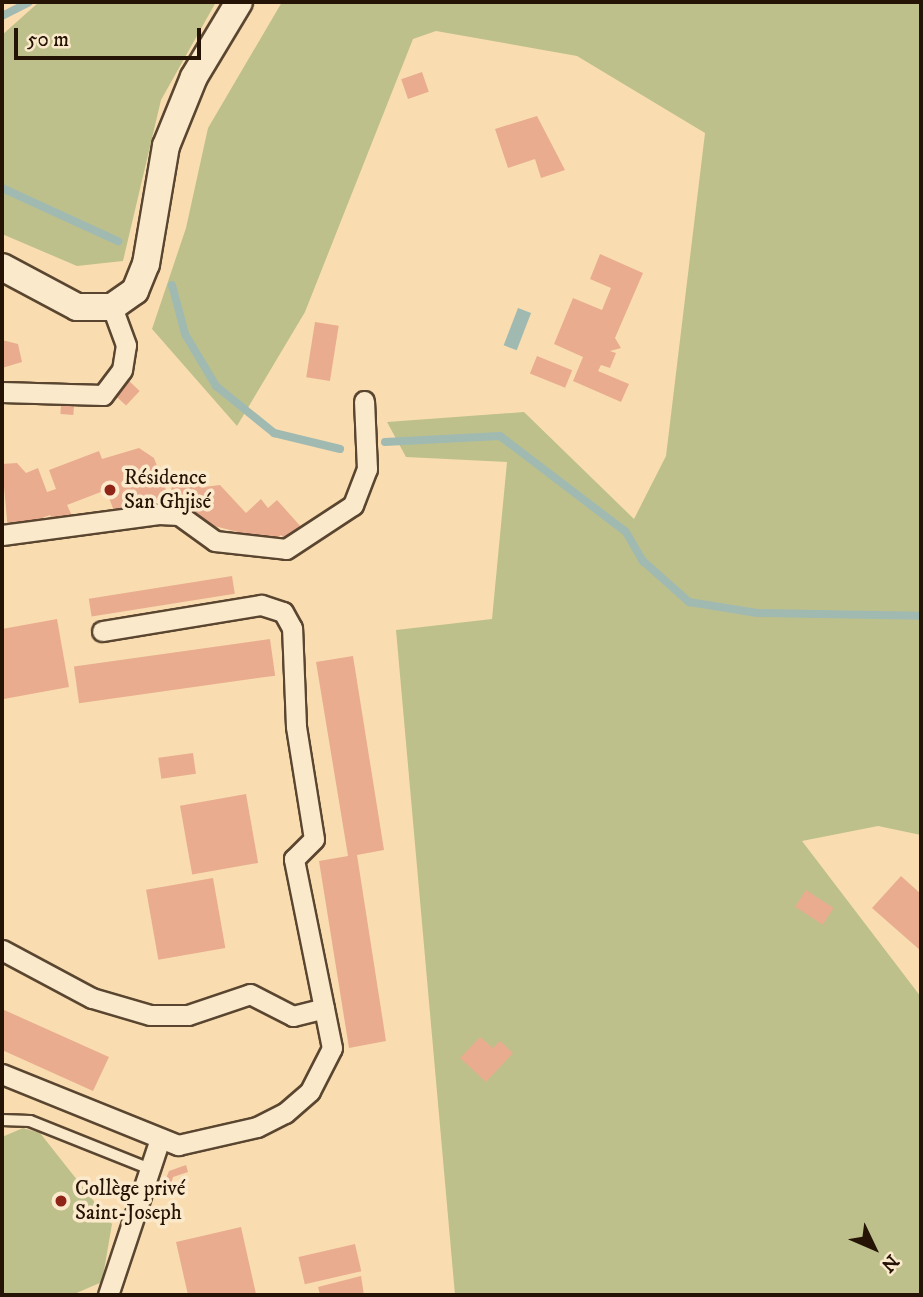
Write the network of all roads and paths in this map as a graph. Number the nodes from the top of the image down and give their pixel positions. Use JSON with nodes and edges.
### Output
{"nodes":[{"id":1,"x":239,"y":2,"type":"edge"},
{"id":2,"x":2,"y":267,"type":"edge"},
{"id":3,"x":112,"y":307,"type":"junction"},
{"id":4,"x":2,"y":392,"type":"edge"},
{"id":5,"x":364,"y":401,"type":"dead end"},
{"id":6,"x":2,"y":535,"type":"edge"},
{"id":7,"x":102,"y":631,"type":"dead end"},
{"id":8,"x":2,"y":950,"type":"edge"},
{"id":9,"x":324,"y":1008,"type":"junction"},
{"id":10,"x":2,"y":1074,"type":"edge"},
{"id":11,"x":2,"y":1120,"type":"edge"},
{"id":12,"x":159,"y":1142,"type":"junction"},
{"id":13,"x":150,"y":1169,"type":"junction"},
{"id":14,"x":108,"y":1295,"type":"edge"}],
"edges":[{"from":1,"to":3,"type":"main road"},
{"from":2,"to":3,"type":"main road"},
{"from":3,"to":4,"type":"street"},
{"from":5,"to":6,"type":"street"},
{"from":7,"to":9,"type":"street"},
{"from":8,"to":9,"type":"street"},
{"from":9,"to":12,"type":"street"},
{"from":10,"to":12,"type":"street"},
{"from":11,"to":13,"type":"lane"},
{"from":12,"to":13,"type":"street"},
{"from":13,"to":14,"type":"street"}]}
